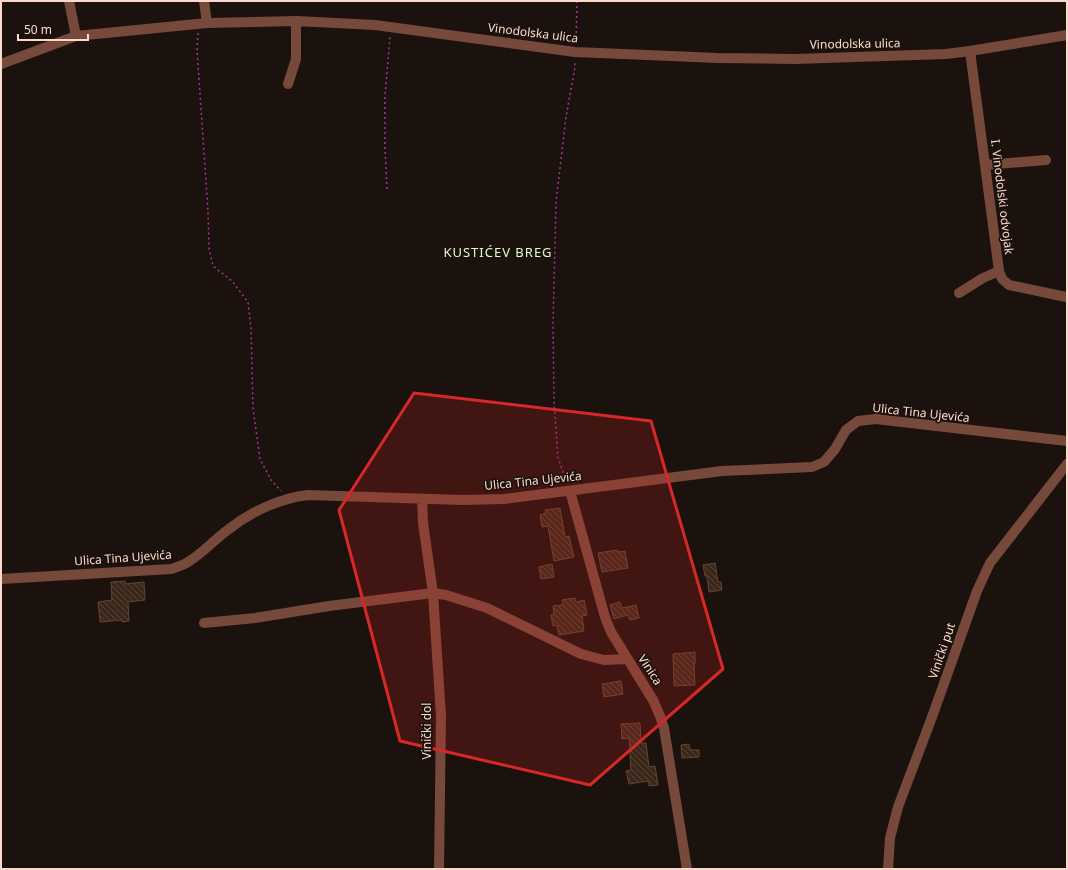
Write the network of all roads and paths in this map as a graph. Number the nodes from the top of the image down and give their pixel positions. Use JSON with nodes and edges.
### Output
{"nodes":[{"id":1,"x":69,"y":1,"type":"edge"},
{"id":2,"x":204,"y":1,"type":"edge"},
{"id":3,"x":577,"y":1,"type":"edge"},
{"id":4,"x":296,"y":21,"type":"junction"},
{"id":5,"x":203,"y":23,"type":"junction"},
{"id":6,"x":390,"y":27,"type":"junction"},
{"id":7,"x":1067,"y":35,"type":"edge"},
{"id":8,"x":76,"y":36,"type":"junction"},
{"id":9,"x":970,"y":51,"type":"junction"},
{"id":10,"x":575,"y":52,"type":"junction"},
{"id":11,"x":1,"y":64,"type":"edge"},
{"id":12,"x":288,"y":84,"type":"dead end"},
{"id":13,"x":1046,"y":160,"type":"dead end"},
{"id":14,"x":985,"y":165,"type":"junction"},
{"id":15,"x":387,"y":189,"type":"dead end"},
{"id":16,"x":999,"y":271,"type":"junction"},
{"id":17,"x":959,"y":293,"type":"dead end"},
{"id":18,"x":1066,"y":297,"type":"edge"},
{"id":19,"x":1067,"y":441,"type":"edge"},
{"id":20,"x":1067,"y":464,"type":"edge"},
{"id":21,"x":570,"y":491,"type":"junction"},
{"id":22,"x":290,"y":499,"type":"junction"},
{"id":23,"x":422,"y":499,"type":"junction"},
{"id":24,"x":1,"y":579,"type":"edge"},
{"id":25,"x":433,"y":593,"type":"junction"},
{"id":26,"x":204,"y":623,"type":"dead end"},
{"id":27,"x":627,"y":659,"type":"junction"},
{"id":28,"x":439,"y":869,"type":"edge"},
{"id":29,"x":687,"y":869,"type":"edge"},
{"id":30,"x":888,"y":869,"type":"edge"}],
"edges":[{"from":1,"to":8,"type":"street"},
{"from":2,"to":5,"type":"street"},
{"from":3,"to":10,"type":"path"},
{"from":4,"to":5,"type":"street","name":"Vinodolska ulica"},
{"from":4,"to":6,"type":"street","name":"Vinodolska ulica"},
{"from":4,"to":12,"type":"street"},
{"from":5,"to":8,"type":"street","name":"Vinodolska ulica"},
{"from":5,"to":22,"type":"path"},
{"from":6,"to":10,"type":"street","name":"Vinodolska ulica"},
{"from":6,"to":15,"type":"path"},
{"from":7,"to":9,"type":"street","name":"Vinodolska ulica"},
{"from":8,"to":11,"type":"street","name":"Vinodolska ulica"},
{"from":9,"to":10,"type":"street","name":"Vinodolska ulica"},
{"from":9,"to":14,"type":"street","name":"I. Vinodolski odvojak"},
{"from":10,"to":21,"type":"path"},
{"from":13,"to":14,"type":"street"},
{"from":14,"to":16,"type":"street","name":"I. Vinodolski odvojak"},
{"from":16,"to":17,"type":"street"},
{"from":16,"to":18,"type":"street","name":"I. Vinodolski odvojak"},
{"from":19,"to":21,"type":"street","name":"Ulica Tina Ujevića"},
{"from":20,"to":30,"type":"street","name":"Vinički put"},
{"from":21,"to":23,"type":"street","name":"Ulica Tina Ujevića"},
{"from":21,"to":27,"type":"street","name":"Vinica"},
{"from":22,"to":23,"type":"street","name":"Ulica Tina Ujevića"},
{"from":22,"to":24,"type":"street","name":"Ulica Tina Ujevića"},
{"from":23,"to":25,"type":"street","name":"Vinički dol"},
{"from":25,"to":26,"type":"street"},
{"from":25,"to":27,"type":"street"},
{"from":25,"to":28,"type":"street","name":"Vinički dol"},
{"from":27,"to":29,"type":"street","name":"Vinica"}]}
